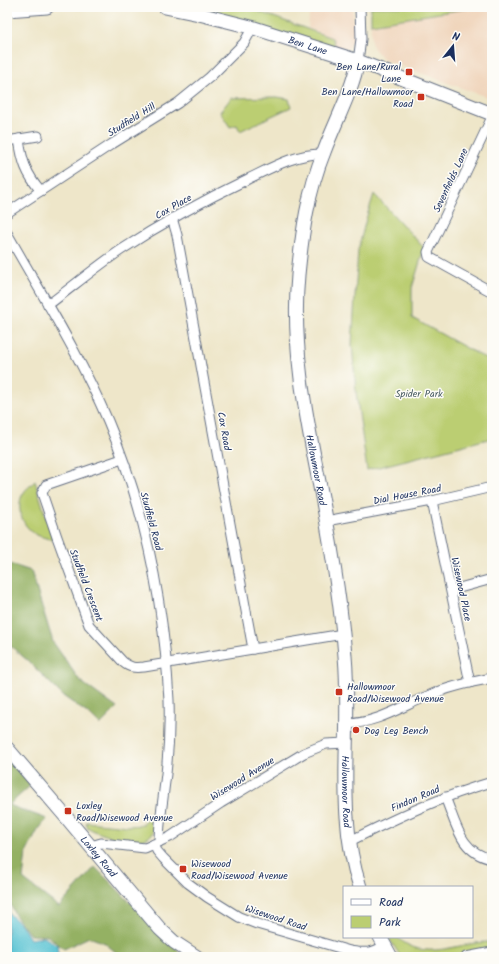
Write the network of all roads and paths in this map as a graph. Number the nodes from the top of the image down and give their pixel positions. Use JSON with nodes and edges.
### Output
{"nodes":[{"id":1,"x":47,"y":7,"type":"edge"},
{"id":2,"x":165,"y":7,"type":"edge"},
{"id":3,"x":360,"y":7,"type":"edge"},
{"id":4,"x":7,"y":10,"type":"edge"},
{"id":5,"x":251,"y":27,"type":"junction"},
{"id":6,"x":358,"y":61,"type":"junction"},
{"id":7,"x":492,"y":116,"type":"edge"},
{"id":8,"x":38,"y":136,"type":"dead end"},
{"id":9,"x":19,"y":139,"type":"junction"},
{"id":10,"x":7,"y":141,"type":"edge"},
{"id":11,"x":323,"y":154,"type":"junction"},
{"id":12,"x":41,"y":191,"type":"junction"},
{"id":13,"x":7,"y":212,"type":"edge"},
{"id":14,"x":172,"y":218,"type":"junction"},
{"id":15,"x":7,"y":233,"type":"edge"},
{"id":16,"x":492,"y":292,"type":"edge"},
{"id":17,"x":48,"y":305,"type":"junction"},
{"id":18,"x":122,"y":459,"type":"junction"},
{"id":19,"x":492,"y":487,"type":"edge"},
{"id":20,"x":432,"y":501,"type":"junction"},
{"id":21,"x":326,"y":521,"type":"junction"},
{"id":22,"x":492,"y":579,"type":"edge"},
{"id":23,"x":452,"y":590,"type":"junction"},
{"id":24,"x":343,"y":634,"type":"junction"},
{"id":25,"x":253,"y":649,"type":"junction"},
{"id":26,"x":166,"y":663,"type":"junction"},
{"id":27,"x":492,"y":678,"type":"edge"},
{"id":28,"x":470,"y":683,"type":"junction"},
{"id":29,"x":347,"y":724,"type":"junction"},
{"id":30,"x":346,"y":743,"type":"junction"},
{"id":31,"x":7,"y":748,"type":"edge"},
{"id":32,"x":492,"y":782,"type":"edge"},
{"id":33,"x":445,"y":797,"type":"junction"},
{"id":34,"x":350,"y":841,"type":"junction"},
{"id":35,"x":157,"y":843,"type":"junction"},
{"id":36,"x":91,"y":846,"type":"junction"},
{"id":37,"x":492,"y":859,"type":"edge"},
{"id":38,"x":360,"y":886,"type":"edge"},
{"id":39,"x":385,"y":947,"type":"edge"},
{"id":40,"x":492,"y":952,"type":"edge"},
{"id":41,"x":197,"y":957,"type":"edge"},
{"id":42,"x":466,"y":957,"type":"edge"}],
"edges":[{"from":1,"to":4,"type":"street"},
{"from":2,"to":5,"type":"street","name":"Ben Lane"},
{"from":3,"to":6,"type":"street"},
{"from":5,"to":6,"type":"street","name":"Ben Lane"},
{"from":5,"to":12,"type":"street","name":"Studfield Hill"},
{"from":6,"to":7,"type":"street","name":"Ben Lane"},
{"from":6,"to":11,"type":"street","name":"Hallowmoor Road"},
{"from":7,"to":16,"type":"street","name":"Sevenfields Lane"},
{"from":8,"to":9,"type":"street"},
{"from":9,"to":10,"type":"street"},
{"from":9,"to":12,"type":"street"},
{"from":11,"to":14,"type":"street","name":"Cox Place"},
{"from":11,"to":21,"type":"street","name":"Hallowmoor Road"},
{"from":12,"to":13,"type":"street","name":"Studfield Hill"},
{"from":14,"to":17,"type":"street","name":"Cox Place"},
{"from":14,"to":25,"type":"street","name":"Cox Road"},
{"from":15,"to":17,"type":"street","name":"Studfield Road"},
{"from":17,"to":18,"type":"street","name":"Studfield Road"},
{"from":18,"to":26,"type":"street","name":"Studfield Road"},
{"from":18,"to":26,"type":"street","name":"Studfield Crescent"},
{"from":19,"to":20,"type":"street","name":"Dial House Road"},
{"from":20,"to":21,"type":"street","name":"Dial House Road"},
{"from":20,"to":23,"type":"street","name":"Wisewood Place"},
{"from":21,"to":24,"type":"street","name":"Hallowmoor Road"},
{"from":22,"to":23,"type":"street"},
{"from":23,"to":28,"type":"street","name":"Wisewood Place"},
{"from":24,"to":25,"type":"street","name":"Studfield Crescent"},
{"from":24,"to":29,"type":"street","name":"Hallowmoor Road"},
{"from":25,"to":26,"type":"street","name":"Studfield Crescent"},
{"from":26,"to":35,"type":"street","name":"Studfield Road"},
{"from":27,"to":28,"type":"street"},
{"from":28,"to":29,"type":"street"},
{"from":29,"to":30,"type":"street","name":"Hallowmoor Road"},
{"from":30,"to":34,"type":"street","name":"Hallowmoor Road"},
{"from":30,"to":35,"type":"street","name":"Wisewood Avenue"},
{"from":31,"to":36,"type":"street","name":"Loxley Road"},
{"from":32,"to":33,"type":"street","name":"Findon Road"},
{"from":33,"to":34,"type":"street","name":"Findon Road"},
{"from":33,"to":37,"type":"street"},
{"from":34,"to":38,"type":"street","name":"Hallowmoor Road"},
{"from":35,"to":36,"type":"street"},
{"from":35,"to":39,"type":"street","name":"Wisewood Road"},
{"from":36,"to":41,"type":"street","name":"Loxley Road"},
{"from":40,"to":42,"type":"street"}]}
